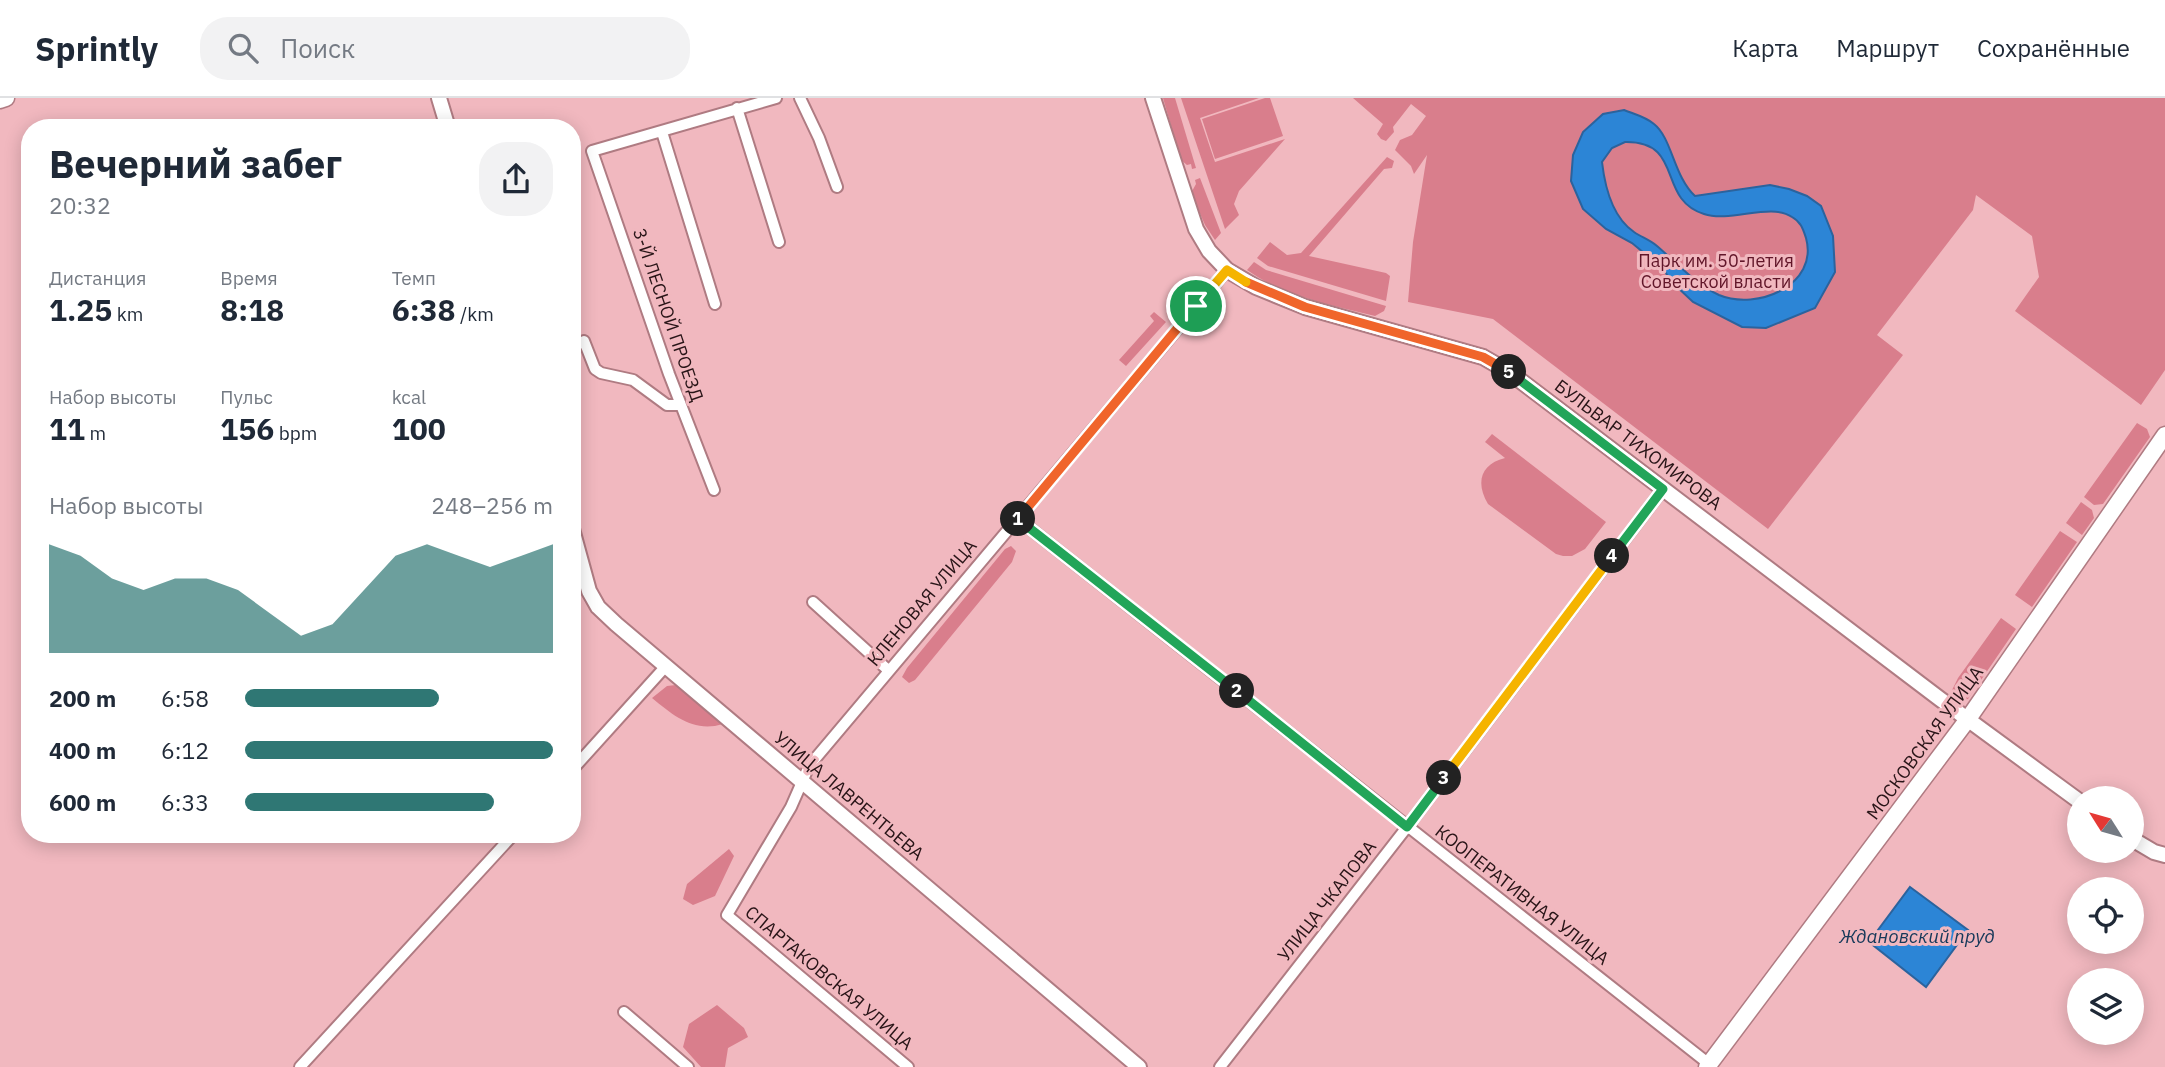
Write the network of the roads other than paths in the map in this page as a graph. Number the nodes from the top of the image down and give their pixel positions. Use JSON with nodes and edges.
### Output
{"nodes":[{"id":1,"x":6,"y":98,"type":"edge"},
{"id":2,"x":439,"y":98,"type":"edge"},
{"id":3,"x":776,"y":98,"type":"edge"},
{"id":4,"x":1153,"y":98,"type":"edge"},
{"id":5,"x":801,"y":99,"type":"edge"},
{"id":6,"x":0,"y":100,"type":"edge"},
{"id":7,"x":737,"y":108,"type":"junction"},
{"id":8,"x":445,"y":119,"type":"edge"},
{"id":9,"x":662,"y":132,"type":"junction"},
{"id":10,"x":836,"y":187,"type":"dead end"},
{"id":11,"x":779,"y":242,"type":"dead end"},
{"id":12,"x":1227,"y":270,"type":"junction"},
{"id":13,"x":715,"y":304,"type":"dead end"},
{"id":14,"x":581,"y":343,"type":"edge"},
{"id":15,"x":681,"y":405,"type":"junction"},
{"id":16,"x":2165,"y":435,"type":"edge"},
{"id":17,"x":1663,"y":489,"type":"junction"},
{"id":18,"x":714,"y":490,"type":"dead end"},
{"id":19,"x":1017,"y":518,"type":"junction"},
{"id":20,"x":581,"y":562,"type":"edge"},
{"id":21,"x":813,"y":602,"type":"dead end"},
{"id":22,"x":666,"y":666,"type":"junction"},
{"id":23,"x":888,"y":670,"type":"junction"},
{"id":24,"x":1968,"y":719,"type":"junction"},
{"id":25,"x":581,"y":759,"type":"edge"},
{"id":26,"x":802,"y":781,"type":"junction"},
{"id":27,"x":2067,"y":792,"type":"edge"},
{"id":28,"x":1407,"y":827,"type":"junction"},
{"id":29,"x":506,"y":843,"type":"edge"},
{"id":30,"x":2144,"y":846,"type":"edge"},
{"id":31,"x":2165,"y":855,"type":"edge"},
{"id":32,"x":727,"y":915,"type":"joint"},
{"id":33,"x":624,"y":1012,"type":"dead end"},
{"id":34,"x":1708,"y":1065,"type":"edge"},
{"id":35,"x":300,"y":1067,"type":"edge"},
{"id":36,"x":688,"y":1067,"type":"edge"},
{"id":37,"x":908,"y":1067,"type":"edge"},
{"id":38,"x":1139,"y":1067,"type":"edge"},
{"id":39,"x":1220,"y":1067,"type":"edge"}],
"edges":[{"from":1,"to":6,"type":"main road"},
{"from":2,"to":8,"type":"street"},
{"from":3,"to":7,"type":"street"},
{"from":4,"to":12,"type":"street","name":"БУЛЬВАР ТИХОМИРОВА"},
{"from":5,"to":10,"type":"street"},
{"from":7,"to":9,"type":"street"},
{"from":7,"to":11,"type":"street"},
{"from":9,"to":13,"type":"street"},
{"from":9,"to":15,"type":"street","name":"3-Й ЛЕСНОЙ ПРОЕЗД"},
{"from":12,"to":17,"type":"street","name":"БУЛЬВАР ТИХОМИРОВА"},
{"from":12,"to":19,"type":"street","name":"КЛЕНОВАЯ УЛИЦА"},
{"from":14,"to":15,"type":"street"},
{"from":15,"to":18,"type":"street","name":"3-Й ЛЕСНОЙ ПРОЕЗД"},
{"from":16,"to":24,"type":"main road","name":"МОСКОВСКАЯ УЛИЦА"},
{"from":17,"to":24,"type":"street","name":"БУЛЬВАР ТИХОМИРОВА"},
{"from":17,"to":28,"type":"street","name":"УЛИЦА ЧКАЛОВА"},
{"from":19,"to":23,"type":"street","name":"КЛЕНОВАЯ УЛИЦА"},
{"from":19,"to":28,"type":"street","name":"КООПЕРАТИВНАЯ УЛИЦА"},
{"from":20,"to":22,"type":"street","name":"УЛИЦА ЛАВРЕНТЬЕВА"},
{"from":21,"to":23,"type":"street"},
{"from":22,"to":25,"type":"street"},
{"from":22,"to":26,"type":"street","name":"УЛИЦА ЛАВРЕНТЬЕВА"},
{"from":23,"to":26,"type":"street","name":"КЛЕНОВАЯ УЛИЦА"},
{"from":24,"to":27,"type":"street","name":"БУЛЬВАР ТИХОМИРОВА"},
{"from":24,"to":34,"type":"main road","name":"МОСКОВСКАЯ УЛИЦА"},
{"from":26,"to":32,"type":"street","name":"КЛЕНОВАЯ УЛИЦА"},
{"from":26,"to":38,"type":"street","name":"УЛИЦА ЛАВРЕНТЬЕВА"},
{"from":28,"to":34,"type":"street","name":"КООПЕРАТИВНАЯ УЛИЦА"},
{"from":28,"to":39,"type":"street","name":"УЛИЦА ЧКАЛОВА"},
{"from":29,"to":35,"type":"street"},
{"from":30,"to":31,"type":"street"},
{"from":32,"to":37,"type":"street","name":"СПАРТАКОВСКАЯ УЛИЦА"},
{"from":33,"to":36,"type":"street"}]}
